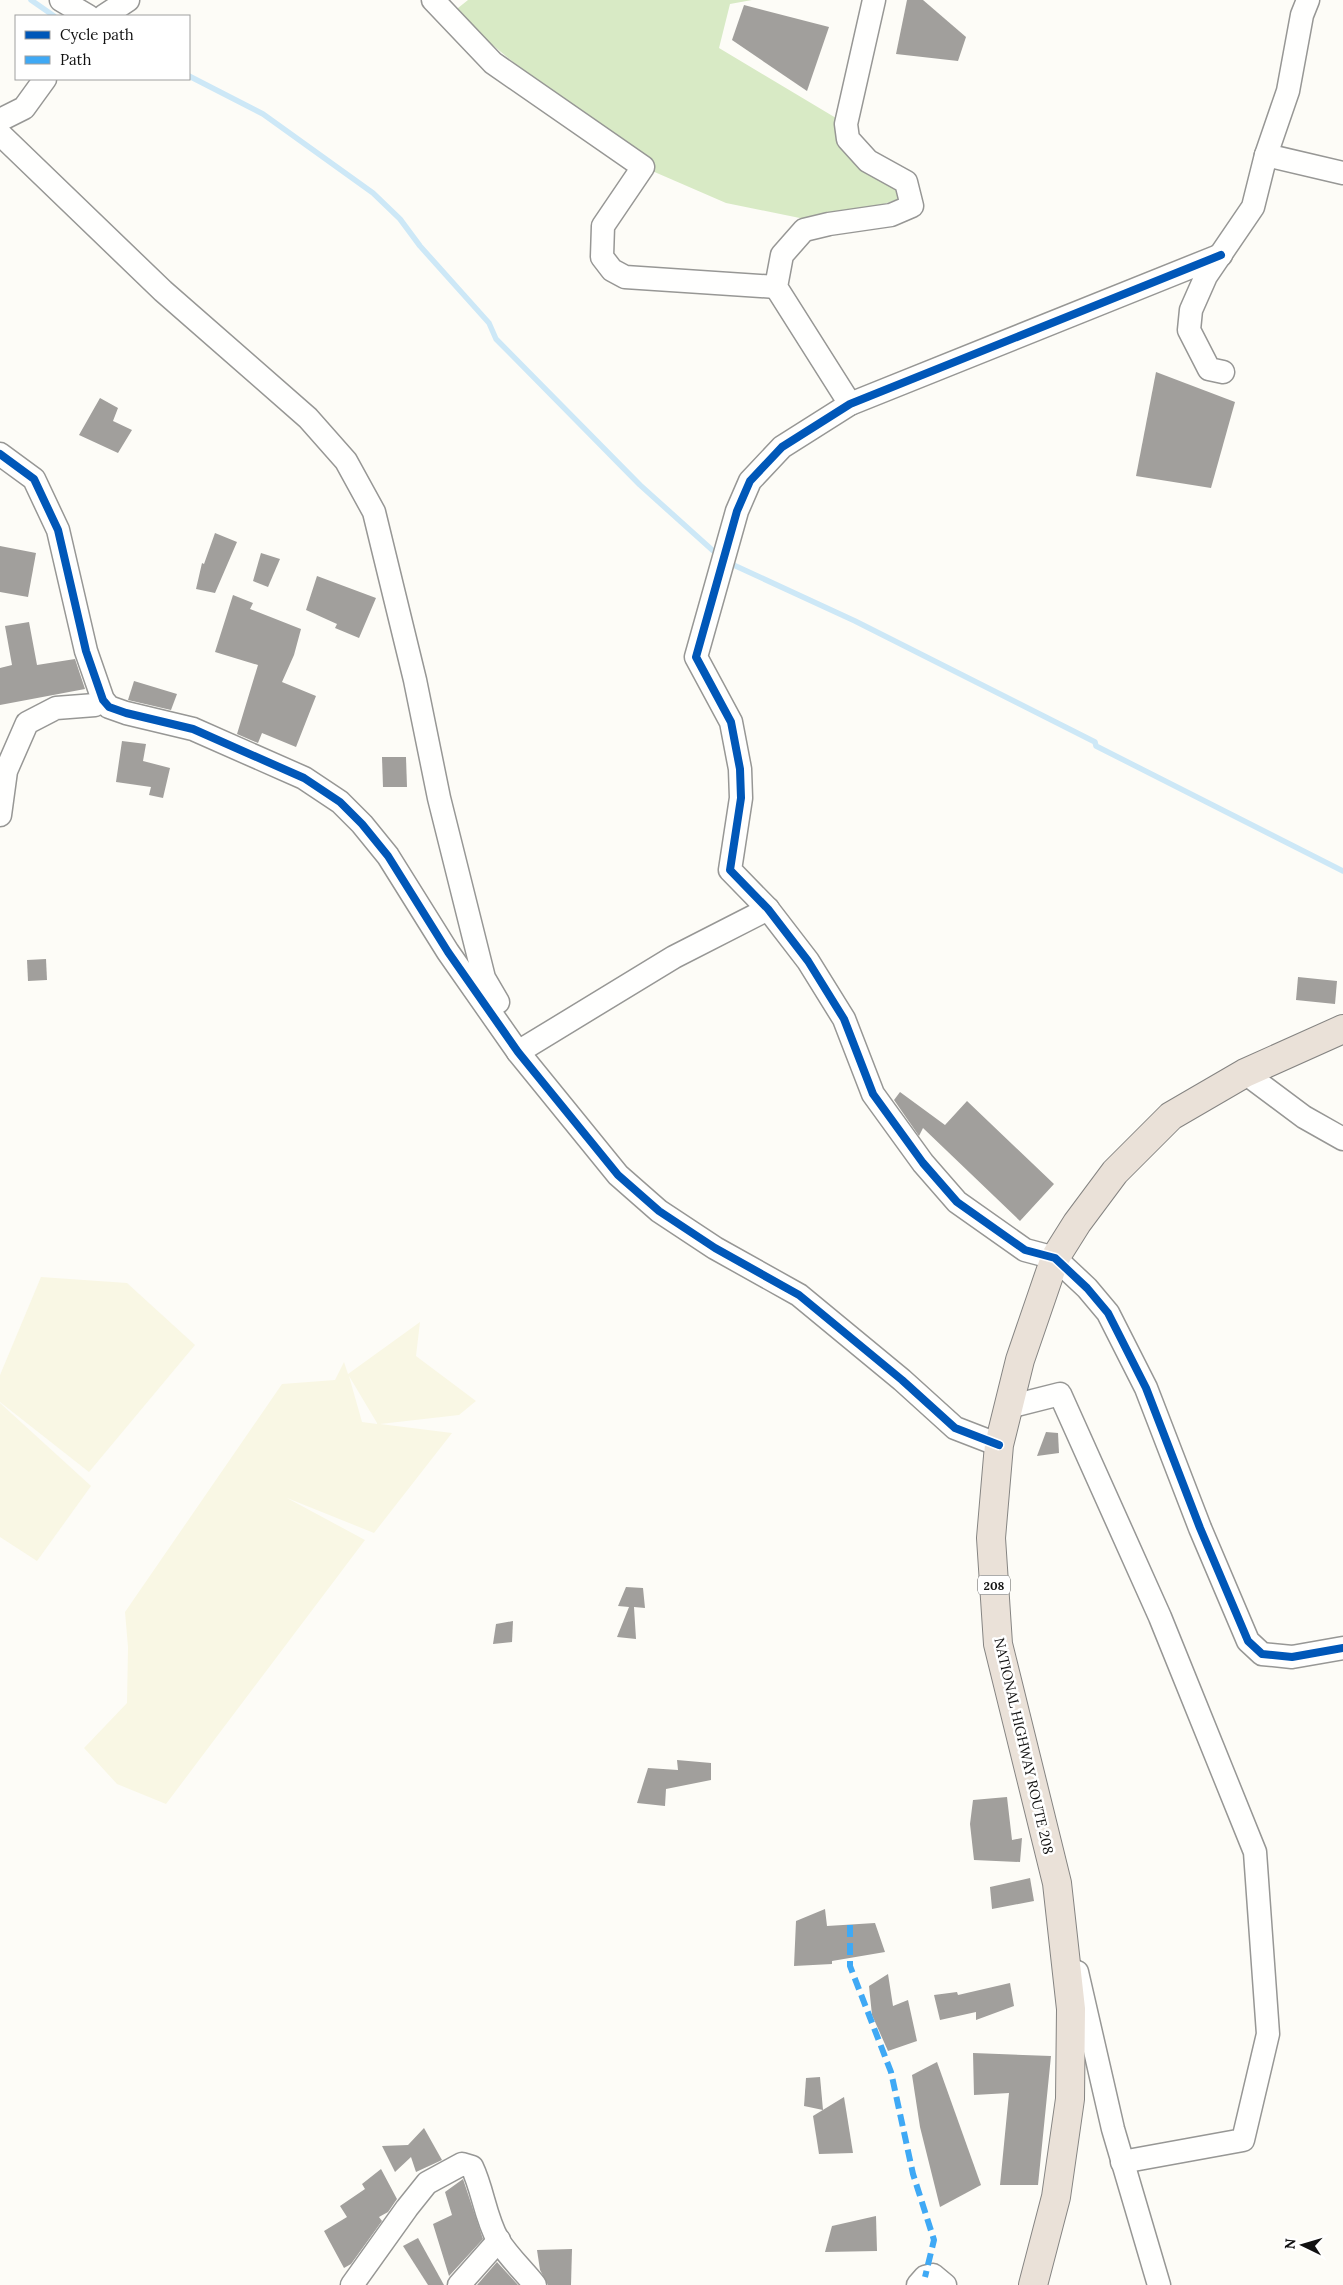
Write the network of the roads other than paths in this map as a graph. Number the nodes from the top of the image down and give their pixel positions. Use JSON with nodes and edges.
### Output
{"nodes":[{"id":1,"x":61,"y":0,"type":"edge"},
{"id":2,"x":128,"y":0,"type":"edge"},
{"id":3,"x":433,"y":0,"type":"edge"},
{"id":4,"x":874,"y":0,"type":"edge"},
{"id":5,"x":1308,"y":0,"type":"edge"},
{"id":6,"x":86,"y":15,"type":"edge"},
{"id":7,"x":106,"y":15,"type":"edge"},
{"id":8,"x":44,"y":80,"type":"edge"},
{"id":9,"x":0,"y":120,"type":"edge"},
{"id":10,"x":0,"y":134,"type":"edge"},
{"id":11,"x":1266,"y":155,"type":"junction"},
{"id":12,"x":1343,"y":173,"type":"edge"},
{"id":13,"x":1221,"y":255,"type":"junction"},
{"id":14,"x":776,"y":287,"type":"junction"},
{"id":15,"x":1223,"y":372,"type":"dead end"},
{"id":16,"x":850,"y":404,"type":"junction"},
{"id":17,"x":0,"y":454,"type":"edge"},
{"id":18,"x":102,"y":700,"type":"junction"},
{"id":19,"x":3,"y":770,"type":"edge"},
{"id":20,"x":0,"y":815,"type":"edge"},
{"id":21,"x":768,"y":909,"type":"junction"},
{"id":22,"x":1343,"y":1029,"type":"edge"},
{"id":23,"x":521,"y":1049,"type":"junction"},
{"id":24,"x":1245,"y":1073,"type":"junction"},
{"id":25,"x":1343,"y":1139,"type":"edge"},
{"id":26,"x":1055,"y":1258,"type":"junction"},
{"id":27,"x":1009,"y":1407,"type":"junction"},
{"id":28,"x":999,"y":1445,"type":"junction"},
{"id":29,"x":1343,"y":1648,"type":"edge"},
{"id":30,"x":1057,"y":1883,"type":"junction"},
{"id":31,"x":1122,"y":2162,"type":"junction"},
{"id":32,"x":499,"y":2240,"type":"junction"},
{"id":33,"x":352,"y":2285,"type":"edge"},
{"id":34,"x":459,"y":2285,"type":"edge"},
{"id":35,"x":535,"y":2285,"type":"edge"},
{"id":36,"x":918,"y":2285,"type":"edge"},
{"id":37,"x":945,"y":2285,"type":"edge"},
{"id":38,"x":1033,"y":2285,"type":"edge"},
{"id":39,"x":1159,"y":2285,"type":"edge"}],
"edges":[{"from":1,"to":6,"type":"street"},
{"from":2,"to":7,"type":"street"},
{"from":3,"to":14,"type":"street"},
{"from":4,"to":14,"type":"street"},
{"from":5,"to":11,"type":"street"},
{"from":8,"to":9,"type":"street"},
{"from":10,"to":23,"type":"street"},
{"from":11,"to":12,"type":"street"},
{"from":11,"to":13,"type":"street"},
{"from":13,"to":15,"type":"street"},
{"from":13,"to":16,"type":"street"},
{"from":14,"to":16,"type":"street"},
{"from":16,"to":21,"type":"street"},
{"from":17,"to":18,"type":"street"},
{"from":18,"to":19,"type":"street"},
{"from":18,"to":23,"type":"street"},
{"from":19,"to":20,"type":"street"},
{"from":21,"to":23,"type":"street"},
{"from":21,"to":26,"type":"street"},
{"from":22,"to":24,"type":"highway","name":"NATIONAL HIGHWAY ROUTE 208","number":"208"},
{"from":23,"to":28,"type":"street"},
{"from":24,"to":25,"type":"street"},
{"from":24,"to":26,"type":"highway","name":"NATIONAL HIGHWAY ROUTE 208","number":"208"},
{"from":26,"to":27,"type":"highway","name":"NATIONAL HIGHWAY ROUTE 208","number":"208"},
{"from":26,"to":29,"type":"street"},
{"from":27,"to":28,"type":"highway","name":"NATIONAL HIGHWAY ROUTE 208","number":"208"},
{"from":27,"to":31,"type":"street"},
{"from":28,"to":30,"type":"highway","name":"NATIONAL HIGHWAY ROUTE 208","number":"208"},
{"from":30,"to":31,"type":"street"},
{"from":30,"to":38,"type":"highway","name":"NATIONAL HIGHWAY ROUTE 208","number":"208"},
{"from":31,"to":39,"type":"street"},
{"from":32,"to":33,"type":"street"},
{"from":32,"to":34,"type":"street"},
{"from":32,"to":35,"type":"street"},
{"from":36,"to":37,"type":"street"}]}
